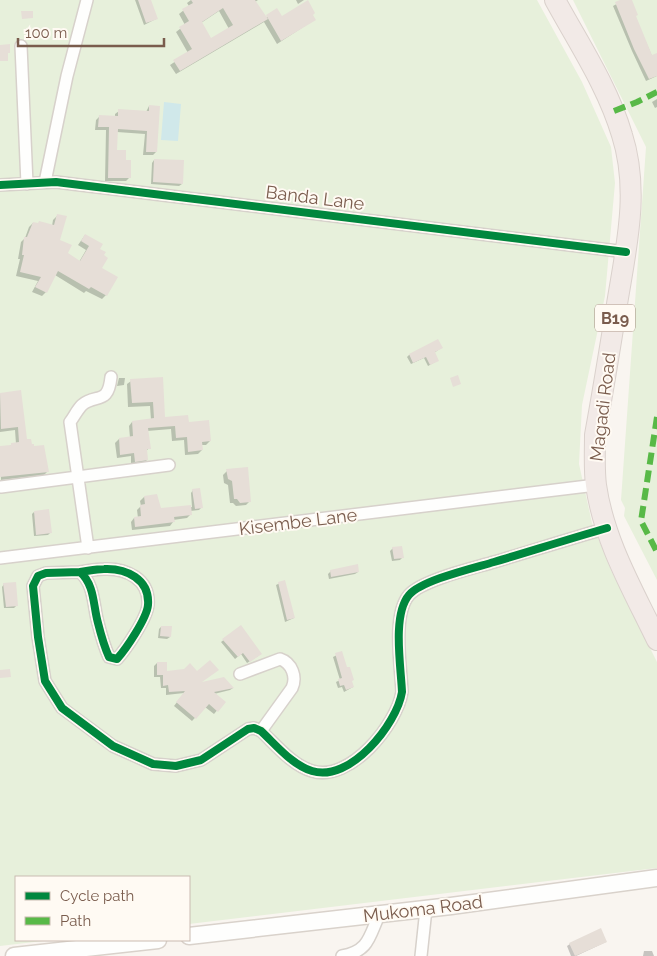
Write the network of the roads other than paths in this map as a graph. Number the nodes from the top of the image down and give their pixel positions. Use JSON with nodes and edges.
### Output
{"nodes":[{"id":1,"x":87,"y":0,"type":"edge"},
{"id":2,"x":555,"y":0,"type":"edge"},
{"id":3,"x":22,"y":46,"type":"dead end"},
{"id":4,"x":45,"y":182,"type":"junction"},
{"id":5,"x":27,"y":184,"type":"junction"},
{"id":6,"x":0,"y":185,"type":"edge"},
{"id":7,"x":626,"y":252,"type":"junction"},
{"id":8,"x":111,"y":377,"type":"dead end"},
{"id":9,"x":170,"y":465,"type":"dead end"},
{"id":10,"x":77,"y":477,"type":"junction"},
{"id":11,"x":596,"y":485,"type":"junction"},
{"id":12,"x":1,"y":487,"type":"edge"},
{"id":13,"x":607,"y":528,"type":"junction"},
{"id":14,"x":88,"y":548,"type":"junction"},
{"id":15,"x":0,"y":558,"type":"edge"},
{"id":16,"x":80,"y":572,"type":"junction"},
{"id":17,"x":657,"y":640,"type":"edge"},
{"id":18,"x":240,"y":674,"type":"dead end"},
{"id":19,"x":261,"y":731,"type":"junction"},
{"id":20,"x":657,"y":878,"type":"edge"},
{"id":21,"x":426,"y":909,"type":"junction"},
{"id":22,"x":379,"y":915,"type":"junction"},
{"id":23,"x":190,"y":936,"type":"edge"},
{"id":24,"x":149,"y":941,"type":"edge"},
{"id":25,"x":14,"y":956,"type":"edge"},
{"id":26,"x":342,"y":956,"type":"edge"},
{"id":27,"x":421,"y":956,"type":"edge"}],
"edges":[{"from":1,"to":4,"type":"street"},
{"from":2,"to":7,"type":"highway","name":"Magadi Road","number":"B19"},
{"from":3,"to":5,"type":"street"},
{"from":4,"to":5,"type":"street","name":"Banda Lane"},
{"from":4,"to":7,"type":"street","name":"Banda Lane"},
{"from":5,"to":6,"type":"street","name":"Banda Lane"},
{"from":7,"to":11,"type":"highway","name":"Magadi Road","number":"B19"},
{"from":8,"to":10,"type":"street"},
{"from":9,"to":10,"type":"street"},
{"from":10,"to":12,"type":"street"},
{"from":10,"to":14,"type":"street"},
{"from":11,"to":13,"type":"highway","name":"Magadi Road","number":"B19"},
{"from":11,"to":14,"type":"street","name":"Kisembe Lane"},
{"from":13,"to":17,"type":"highway","name":"Magadi Road","number":"B19"},
{"from":13,"to":19,"type":"street"},
{"from":14,"to":15,"type":"street","name":"Kisembe Lane"},
{"from":16,"to":16,"type":"street"},
{"from":16,"to":19,"type":"street"},
{"from":18,"to":19,"type":"street"},
{"from":20,"to":21,"type":"street","name":"Mukoma Road"},
{"from":21,"to":22,"type":"street","name":"Mukoma Road"},
{"from":21,"to":27,"type":"street"},
{"from":22,"to":23,"type":"street","name":"Mukoma Road"},
{"from":22,"to":26,"type":"street"},
{"from":24,"to":25,"type":"street"}]}
